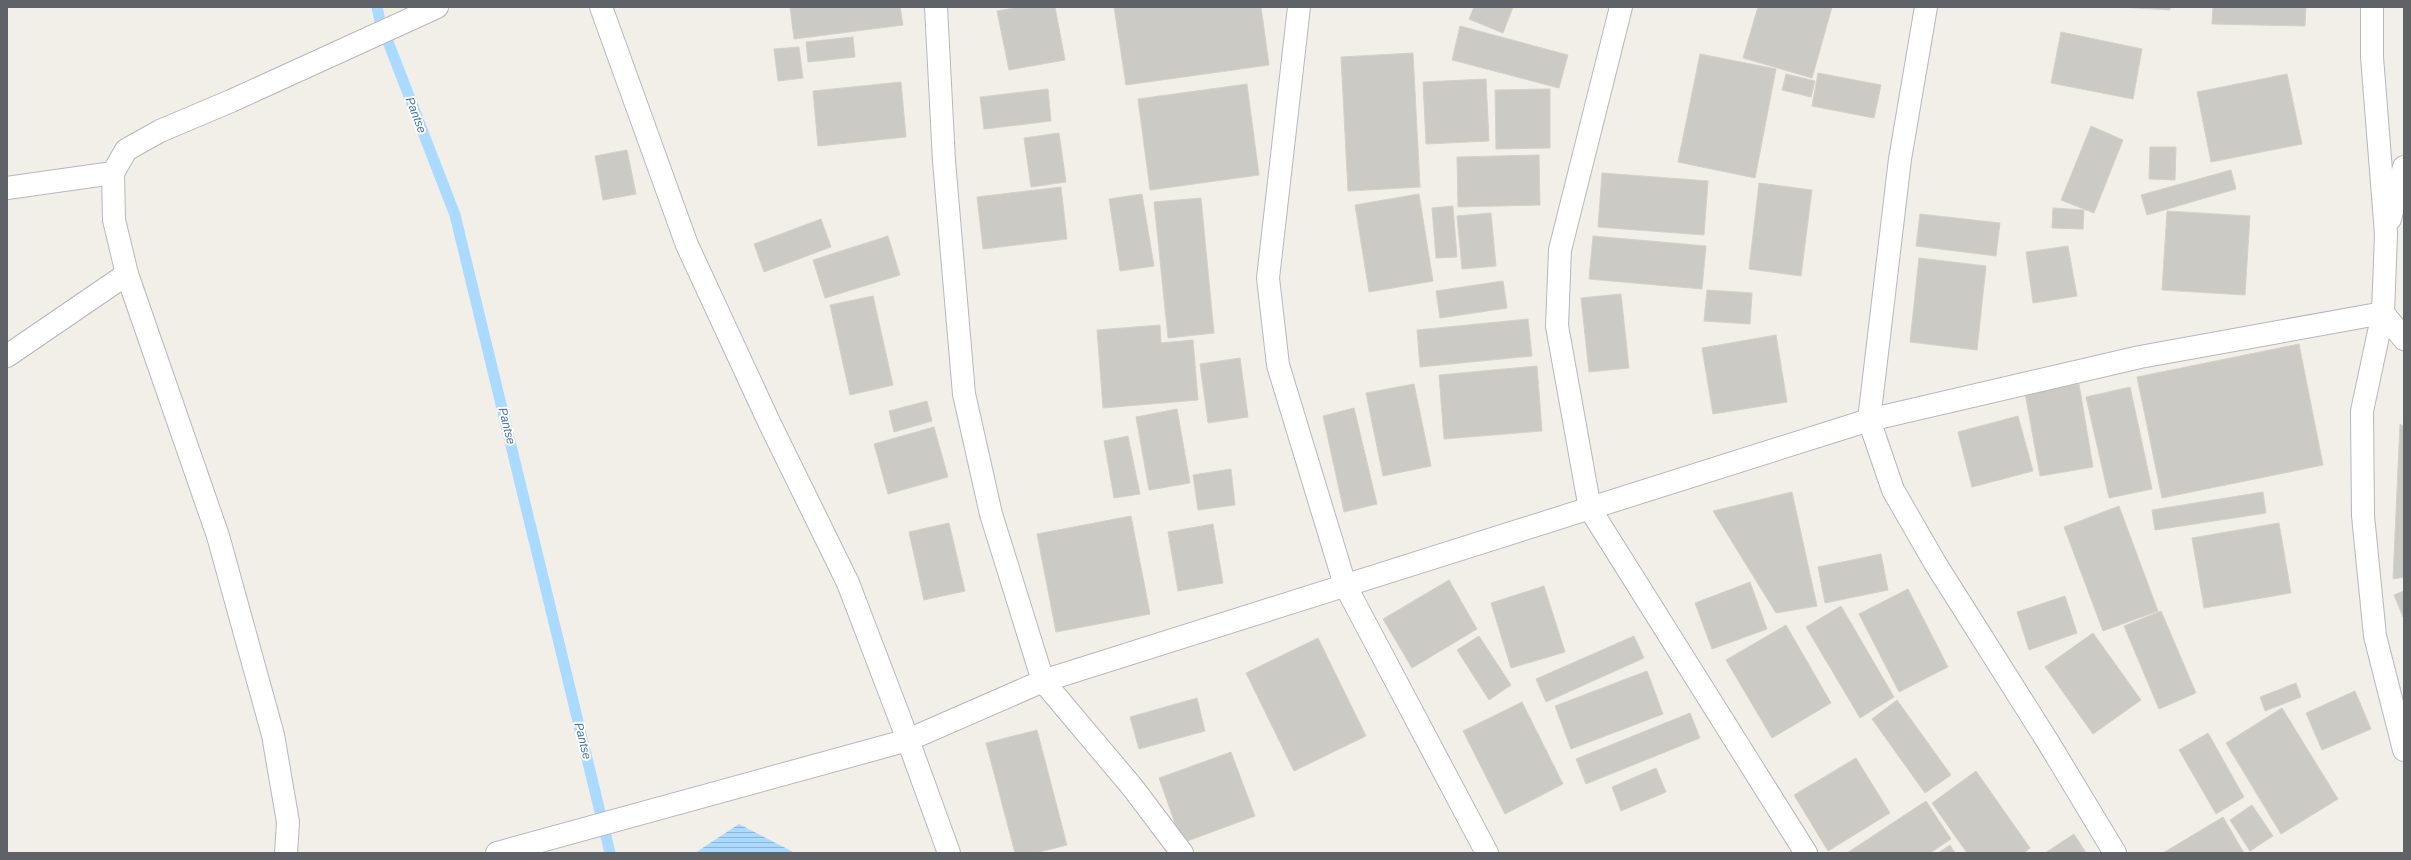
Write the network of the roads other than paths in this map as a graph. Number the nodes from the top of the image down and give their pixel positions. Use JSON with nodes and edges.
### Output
{"nodes":[{"id":1,"x":437,"y":7,"type":"edge"},
{"id":2,"x":601,"y":7,"type":"edge"},
{"id":3,"x":936,"y":7,"type":"edge"},
{"id":4,"x":1299,"y":7,"type":"edge"},
{"id":5,"x":1621,"y":7,"type":"edge"},
{"id":6,"x":1926,"y":7,"type":"edge"},
{"id":7,"x":2372,"y":7,"type":"edge"},
{"id":8,"x":2404,"y":167,"type":"edge"},
{"id":9,"x":113,"y":173,"type":"junction"},
{"id":10,"x":7,"y":188,"type":"edge"},
{"id":11,"x":2386,"y":234,"type":"junction"},
{"id":12,"x":127,"y":274,"type":"junction"},
{"id":13,"x":2383,"y":312,"type":"junction"},
{"id":14,"x":2404,"y":339,"type":"edge"},
{"id":15,"x":7,"y":356,"type":"edge"},
{"id":16,"x":1869,"y":420,"type":"junction"},
{"id":17,"x":1590,"y":509,"type":"junction"},
{"id":18,"x":1345,"y":585,"type":"junction"},
{"id":19,"x":1043,"y":681,"type":"junction"},
{"id":20,"x":908,"y":740,"type":"junction"},
{"id":21,"x":2404,"y":750,"type":"edge"},
{"id":22,"x":286,"y":853,"type":"edge"},
{"id":23,"x":497,"y":853,"type":"edge"},
{"id":24,"x":949,"y":853,"type":"edge"},
{"id":25,"x":1182,"y":853,"type":"edge"},
{"id":26,"x":1487,"y":853,"type":"edge"},
{"id":27,"x":1806,"y":853,"type":"edge"},
{"id":28,"x":2114,"y":853,"type":"edge"}],
"edges":[{"from":1,"to":9,"type":"street"},
{"from":2,"to":20,"type":"street"},
{"from":3,"to":19,"type":"street"},
{"from":4,"to":18,"type":"street"},
{"from":5,"to":17,"type":"street"},
{"from":6,"to":16,"type":"street"},
{"from":7,"to":11,"type":"street"},
{"from":8,"to":11,"type":"street"},
{"from":9,"to":10,"type":"street"},
{"from":9,"to":12,"type":"street"},
{"from":11,"to":13,"type":"street"},
{"from":12,"to":15,"type":"street"},
{"from":12,"to":22,"type":"street"},
{"from":13,"to":14,"type":"street"},
{"from":13,"to":16,"type":"street"},
{"from":13,"to":21,"type":"street"},
{"from":16,"to":17,"type":"street"},
{"from":16,"to":28,"type":"street"},
{"from":17,"to":18,"type":"street"},
{"from":17,"to":27,"type":"street"},
{"from":18,"to":19,"type":"street"},
{"from":18,"to":26,"type":"street"},
{"from":19,"to":20,"type":"street"},
{"from":19,"to":25,"type":"street"},
{"from":20,"to":23,"type":"street"},
{"from":20,"to":24,"type":"street"}]}
